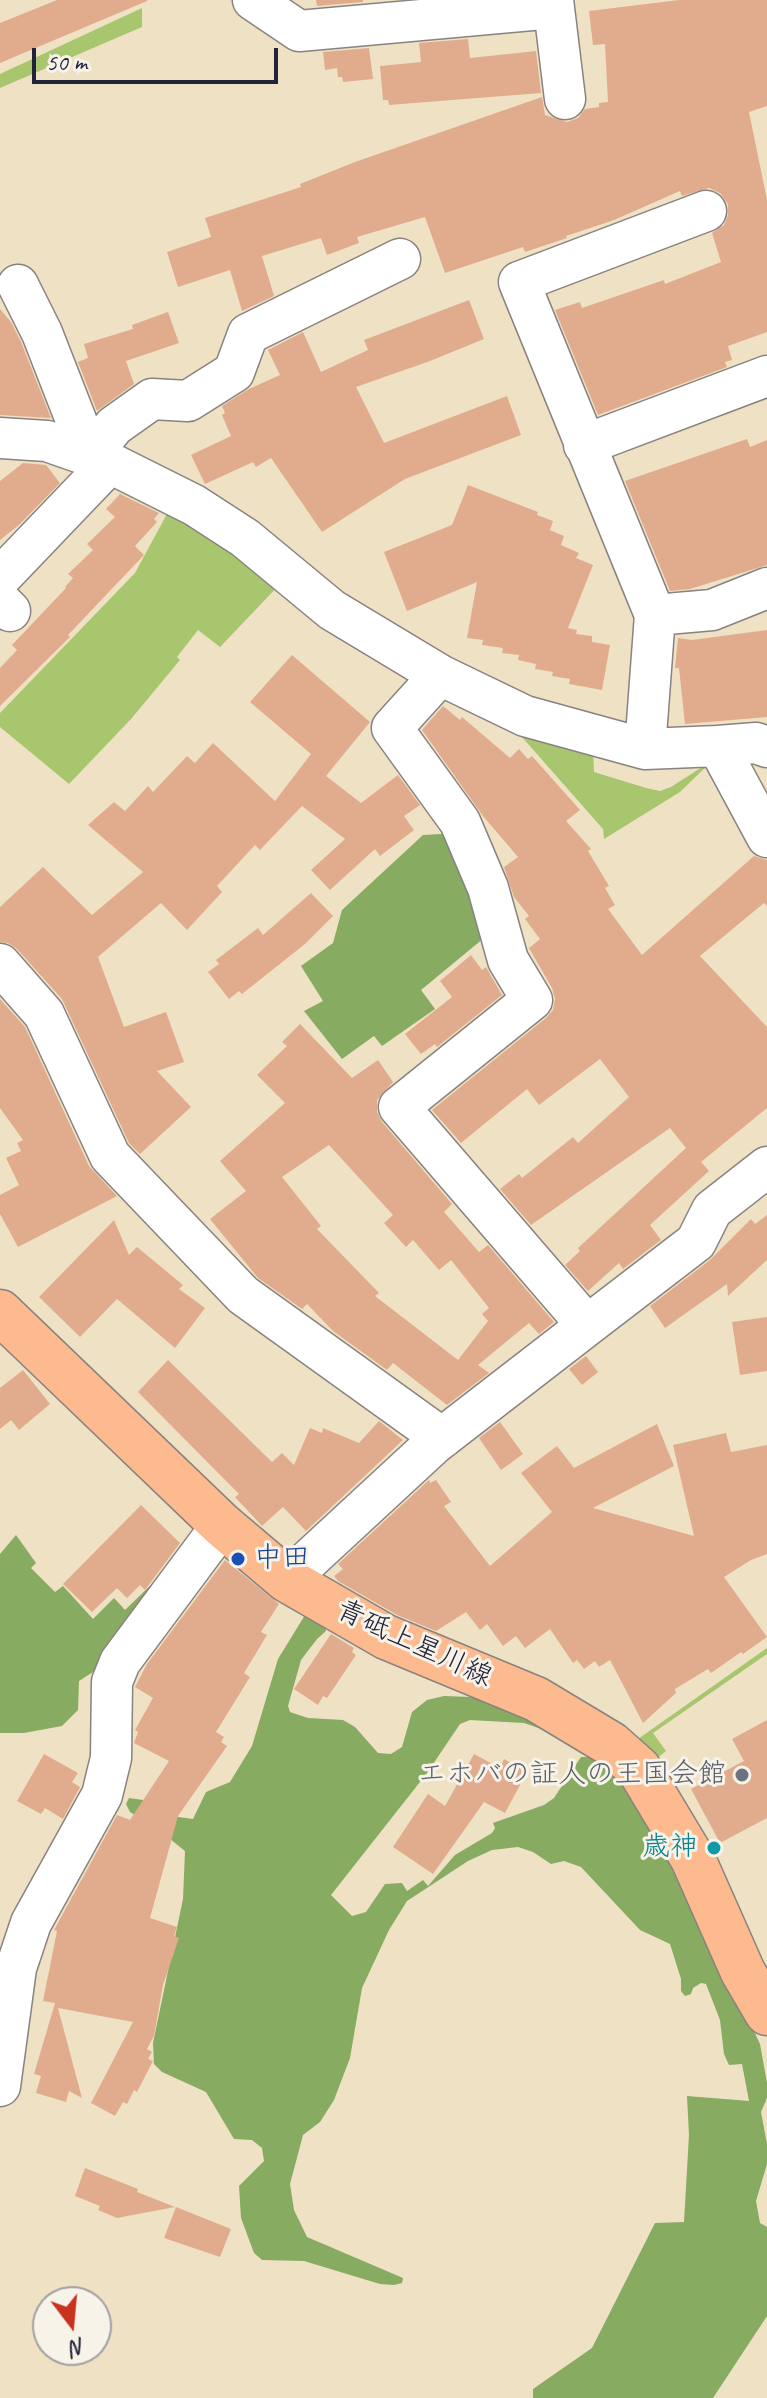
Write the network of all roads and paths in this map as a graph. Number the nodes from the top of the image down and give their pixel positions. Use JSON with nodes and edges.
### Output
{"nodes":[{"id":1,"x":253,"y":0,"type":"edge"},
{"id":2,"x":554,"y":4,"type":"edge"},
{"id":3,"x":565,"y":99,"type":"dead end"},
{"id":4,"x":706,"y":211,"type":"dead end"},
{"id":5,"x":400,"y":259,"type":"dead end"},
{"id":6,"x":18,"y":285,"type":"dead end"},
{"id":7,"x":767,"y":376,"type":"edge"},
{"id":8,"x":0,"y":438,"type":"edge"},
{"id":9,"x":584,"y":445,"type":"junction"},
{"id":10,"x":100,"y":459,"type":"junction"},
{"id":11,"x":767,"y":588,"type":"edge"},
{"id":12,"x":3,"y":597,"type":"edge"},
{"id":13,"x":655,"y":615,"type":"junction"},
{"id":14,"x":440,"y":675,"type":"junction"},
{"id":15,"x":718,"y":746,"type":"junction"},
{"id":16,"x":767,"y":747,"type":"edge"},
{"id":17,"x":645,"y":749,"type":"junction"},
{"id":18,"x":767,"y":837,"type":"edge"},
{"id":19,"x":0,"y":964,"type":"edge"},
{"id":20,"x":767,"y":1167,"type":"edge"},
{"id":21,"x":0,"y":1312,"type":"edge"},
{"id":22,"x":584,"y":1328,"type":"junction"},
{"id":23,"x":442,"y":1438,"type":"junction"},
{"id":24,"x":222,"y":1525,"type":"junction"},
{"id":25,"x":287,"y":1580,"type":"junction"},
{"id":26,"x":767,"y":2013,"type":"edge"},
{"id":27,"x":0,"y":2086,"type":"edge"}],
"edges":[{"from":1,"to":2,"type":"street"},
{"from":2,"to":3,"type":"street"},
{"from":4,"to":9,"type":"street"},
{"from":5,"to":10,"type":"street"},
{"from":6,"to":10,"type":"street"},
{"from":7,"to":9,"type":"street"},
{"from":8,"to":10,"type":"street"},
{"from":9,"to":13,"type":"street"},
{"from":10,"to":12,"type":"street"},
{"from":10,"to":14,"type":"street"},
{"from":11,"to":13,"type":"street"},
{"from":13,"to":17,"type":"street"},
{"from":14,"to":17,"type":"street"},
{"from":14,"to":22,"type":"street"},
{"from":15,"to":16,"type":"street"},
{"from":15,"to":17,"type":"street"},
{"from":15,"to":18,"type":"street"},
{"from":19,"to":23,"type":"street"},
{"from":20,"to":22,"type":"street"},
{"from":21,"to":24,"type":"main road","name":"青砥上星川線"},
{"from":22,"to":23,"type":"street"},
{"from":23,"to":25,"type":"street"},
{"from":24,"to":25,"type":"main road","name":"青砥上星川線"},
{"from":24,"to":27,"type":"street"},
{"from":25,"to":26,"type":"main road","name":"青砥上星川線"}]}
